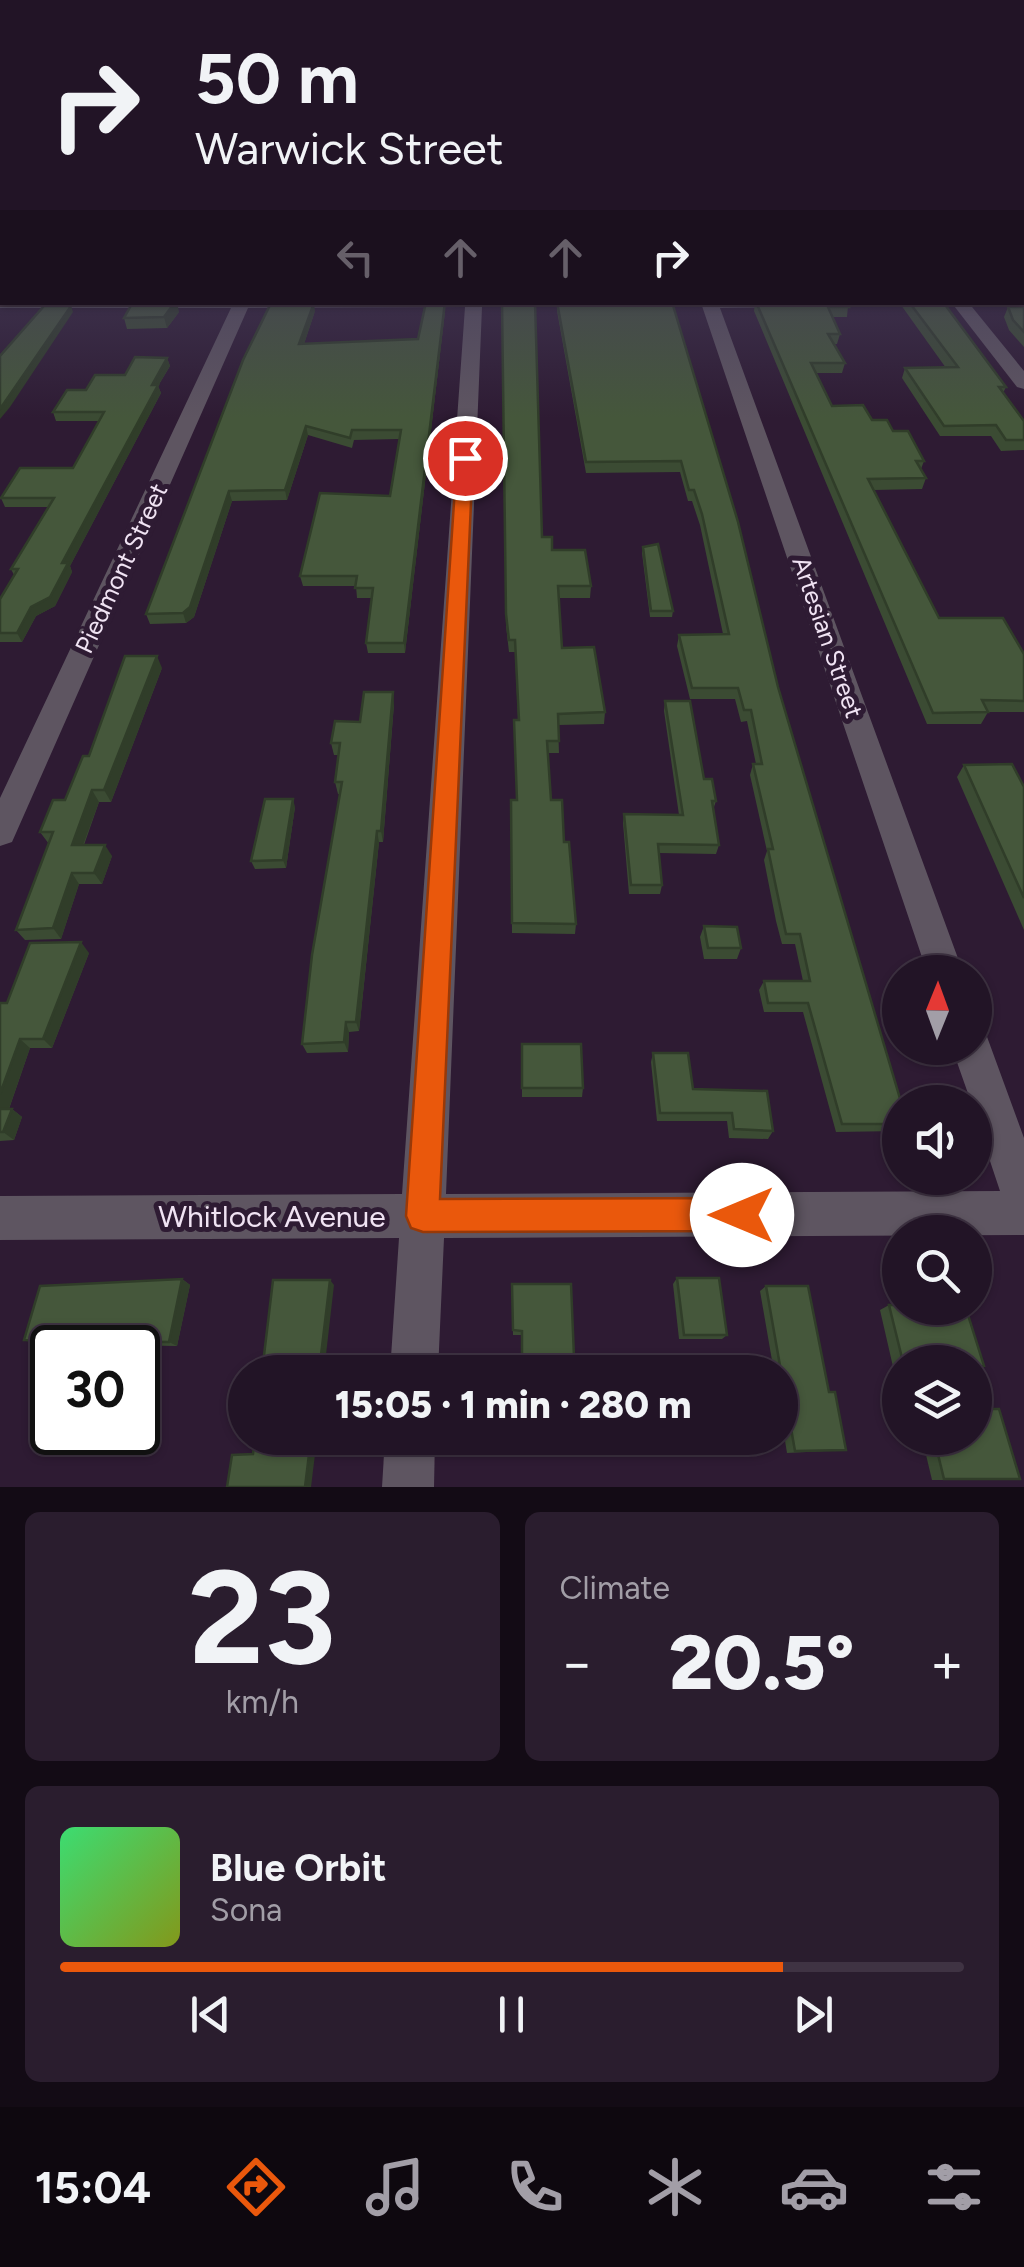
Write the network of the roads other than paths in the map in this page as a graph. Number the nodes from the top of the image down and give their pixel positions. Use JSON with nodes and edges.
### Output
{"nodes":[{"id":1,"x":241,"y":305,"type":"edge"},
{"id":2,"x":474,"y":305,"type":"edge"},
{"id":3,"x":710,"y":305,"type":"edge"},
{"id":4,"x":962,"y":305,"type":"edge"},
{"id":5,"x":1024,"y":383,"type":"edge"},
{"id":6,"x":0,"y":832,"type":"edge"},
{"id":7,"x":940,"y":955,"type":"edge"},
{"id":8,"x":978,"y":1065,"type":"edge"},
{"id":9,"x":1024,"y":1198,"type":"edge"},
{"id":10,"x":1024,"y":1214,"type":"edge"},
{"id":11,"x":423,"y":1216,"type":"junction"},
{"id":12,"x":0,"y":1218,"type":"edge"},
{"id":13,"x":415,"y":1355,"type":"edge"},
{"id":14,"x":409,"y":1455,"type":"edge"},
{"id":15,"x":408,"y":1487,"type":"edge"}],
"edges":[{"from":1,"to":6,"type":"street","name":"Piedmont Street"},
{"from":2,"to":11,"type":"street"},
{"from":3,"to":7,"type":"street","name":"Artesian Street"},
{"from":4,"to":5,"type":"street"},
{"from":8,"to":9,"type":"street"},
{"from":10,"to":11,"type":"street","name":"Whitlock Avenue"},
{"from":11,"to":12,"type":"street","name":"Whitlock Avenue"},
{"from":11,"to":13,"type":"street"},
{"from":14,"to":15,"type":"street"}]}
